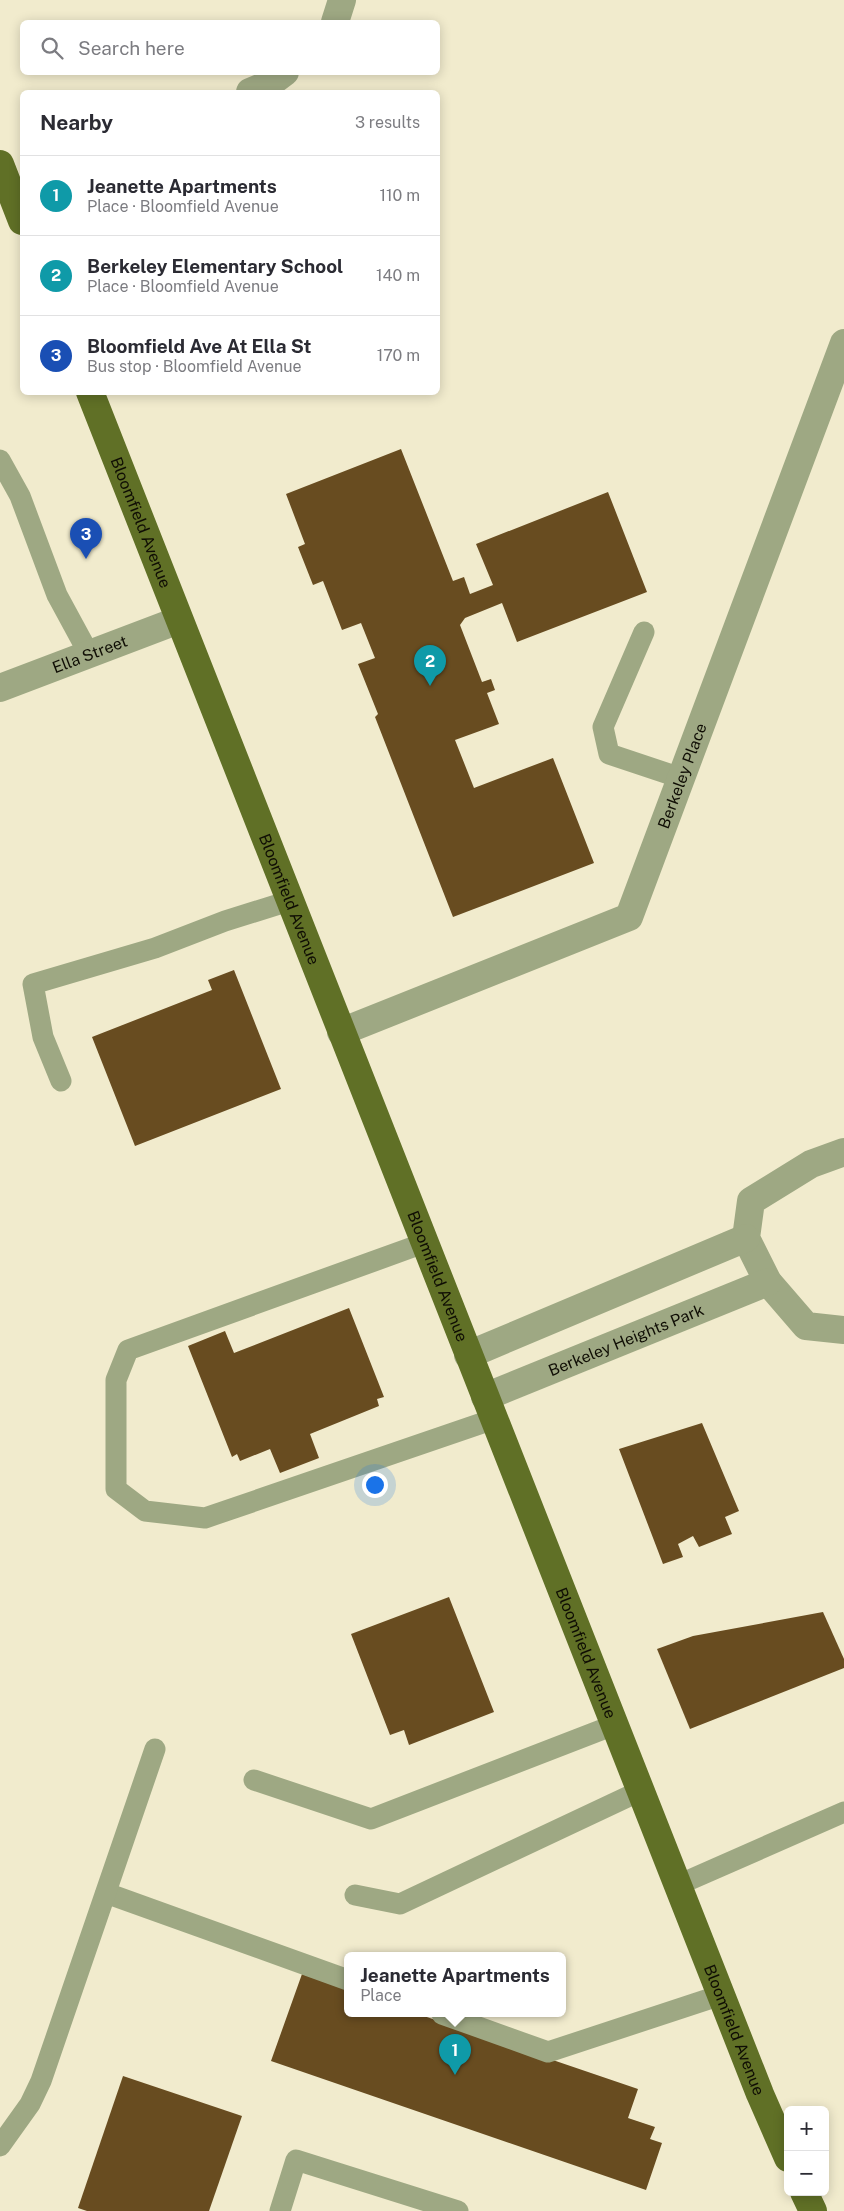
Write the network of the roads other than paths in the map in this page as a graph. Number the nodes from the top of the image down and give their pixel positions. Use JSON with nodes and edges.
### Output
{"nodes":[{"id":1,"x":342,"y":0,"type":"edge"},
{"id":2,"x":336,"y":20,"type":"edge"},
{"id":3,"x":281,"y":75,"type":"edge"},
{"id":4,"x":255,"y":90,"type":"edge"},
{"id":5,"x":0,"y":164,"type":"edge"},
{"id":6,"x":12,"y":195,"type":"edge"},
{"id":7,"x":20,"y":216,"type":"edge"},
{"id":8,"x":844,"y":343,"type":"edge"},
{"id":9,"x":91,"y":395,"type":"edge"},
{"id":10,"x":0,"y":460,"type":"edge"},
{"id":11,"x":179,"y":620,"type":"junction"},
{"id":12,"x":644,"y":632,"type":"dead end"},
{"id":13,"x":89,"y":654,"type":"junction"},
{"id":14,"x":0,"y":688,"type":"edge"},
{"id":15,"x":681,"y":778,"type":"junction"},
{"id":16,"x":289,"y":901,"type":"junction"},
{"id":17,"x":340,"y":1032,"type":"junction"},
{"id":18,"x":62,"y":1081,"type":"dead end"},
{"id":19,"x":844,"y":1152,"type":"edge"},
{"id":20,"x":746,"y":1238,"type":"junction"},
{"id":21,"x":424,"y":1244,"type":"junction"},
{"id":22,"x":768,"y":1282,"type":"junction"},
{"id":23,"x":844,"y":1330,"type":"edge"},
{"id":24,"x":468,"y":1355,"type":"junction"},
{"id":25,"x":490,"y":1408,"type":"junction"},
{"id":26,"x":614,"y":1725,"type":"junction"},
{"id":27,"x":155,"y":1749,"type":"dead end"},
{"id":28,"x":254,"y":1780,"type":"dead end"},
{"id":29,"x":640,"y":1791,"type":"junction"},
{"id":30,"x":844,"y":1812,"type":"edge"},
{"id":31,"x":678,"y":1886,"type":"junction"},
{"id":32,"x":106,"y":1893,"type":"junction"},
{"id":33,"x":355,"y":1895,"type":"dead end"},
{"id":34,"x":344,"y":1979,"type":"edge"},
{"id":35,"x":721,"y":1995,"type":"junction"},
{"id":36,"x":450,"y":2017,"type":"edge"},
{"id":37,"x":0,"y":2146,"type":"edge"},
{"id":38,"x":785,"y":2151,"type":"edge"},
{"id":39,"x":806,"y":2196,"type":"edge"},
{"id":40,"x":280,"y":2211,"type":"edge"},
{"id":41,"x":458,"y":2211,"type":"edge"},
{"id":42,"x":813,"y":2211,"type":"edge"}],
"edges":[{"from":1,"to":2,"type":"street"},
{"from":3,"to":4,"type":"street"},
{"from":5,"to":6,"type":"main road"},
{"from":6,"to":7,"type":"main road"},
{"from":8,"to":15,"type":"street","name":"Berkeley Place"},
{"from":9,"to":11,"type":"main road","name":"Bloomfield Avenue"},
{"from":10,"to":13,"type":"lane"},
{"from":11,"to":13,"type":"street","name":"Ella Street"},
{"from":11,"to":16,"type":"main road","name":"Bloomfield Avenue"},
{"from":12,"to":15,"type":"lane"},
{"from":13,"to":14,"type":"street","name":"Ella Street"},
{"from":15,"to":17,"type":"street","name":"Berkeley Place"},
{"from":16,"to":17,"type":"main road","name":"Bloomfield Avenue"},
{"from":16,"to":18,"type":"lane"},
{"from":17,"to":21,"type":"main road","name":"Bloomfield Avenue"},
{"from":19,"to":20,"type":"street"},
{"from":20,"to":22,"type":"street"},
{"from":20,"to":24,"type":"street"},
{"from":21,"to":24,"type":"main road","name":"Bloomfield Avenue"},
{"from":21,"to":25,"type":"lane"},
{"from":22,"to":23,"type":"street"},
{"from":22,"to":25,"type":"street","name":"Berkeley Heights Park"},
{"from":24,"to":25,"type":"main road","name":"Bloomfield Avenue"},
{"from":25,"to":26,"type":"main road","name":"Bloomfield Avenue"},
{"from":26,"to":28,"type":"lane"},
{"from":26,"to":29,"type":"main road","name":"Bloomfield Avenue"},
{"from":27,"to":32,"type":"lane"},
{"from":29,"to":31,"type":"main road","name":"Bloomfield Avenue"},
{"from":29,"to":33,"type":"lane"},
{"from":30,"to":31,"type":"lane"},
{"from":31,"to":35,"type":"main road","name":"Bloomfield Avenue"},
{"from":32,"to":34,"type":"lane"},
{"from":32,"to":37,"type":"lane"},
{"from":35,"to":36,"type":"lane"},
{"from":35,"to":38,"type":"main road","name":"Bloomfield Avenue"},
{"from":39,"to":42,"type":"main road"},
{"from":40,"to":41,"type":"lane"}]}
